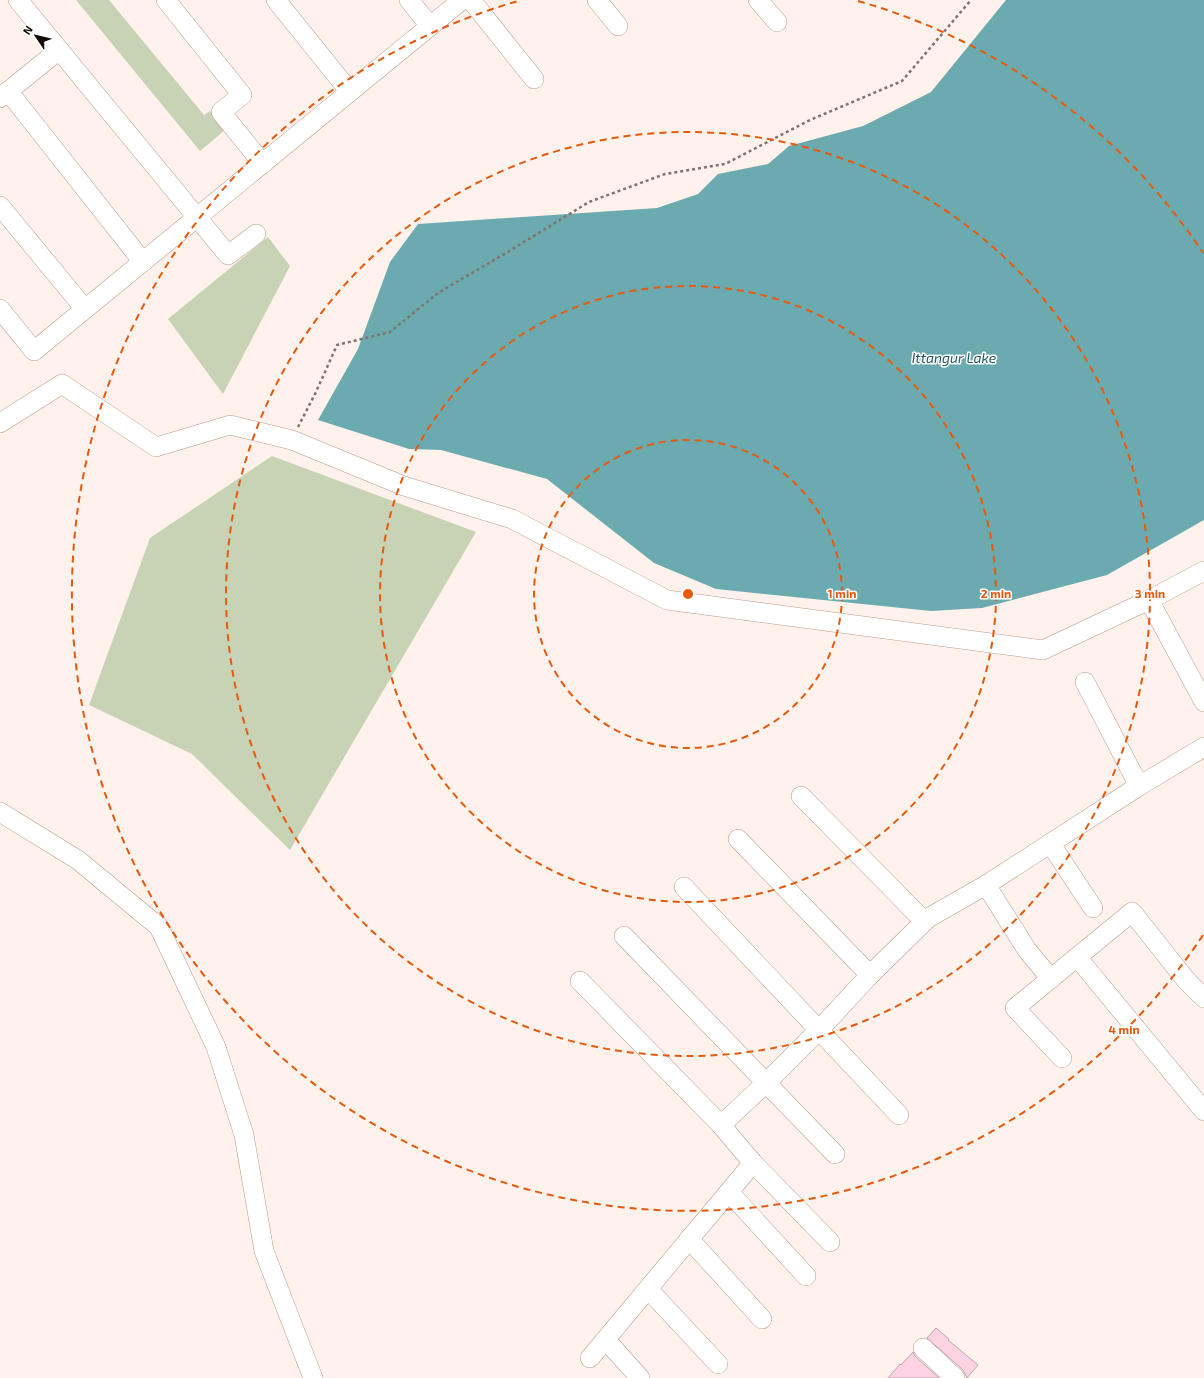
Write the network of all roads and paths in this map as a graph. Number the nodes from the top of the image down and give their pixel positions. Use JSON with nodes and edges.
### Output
{"nodes":[{"id":1,"x":18,"y":0,"type":"edge"},
{"id":2,"x":166,"y":0,"type":"edge"},
{"id":3,"x":276,"y":0,"type":"edge"},
{"id":4,"x":409,"y":0,"type":"edge"},
{"id":5,"x":462,"y":0,"type":"edge"},
{"id":6,"x":471,"y":0,"type":"edge"},
{"id":7,"x":597,"y":0,"type":"edge"},
{"id":8,"x":758,"y":0,"type":"edge"},
{"id":9,"x":970,"y":0,"type":"edge"},
{"id":10,"x":777,"y":22,"type":"dead end"},
{"id":11,"x":430,"y":26,"type":"junction"},
{"id":12,"x":618,"y":26,"type":"dead end"},
{"id":13,"x":59,"y":50,"type":"junction"},
{"id":14,"x":534,"y":79,"type":"dead end"},
{"id":15,"x":350,"y":92,"type":"junction"},
{"id":16,"x":4,"y":95,"type":"edge"},
{"id":17,"x":263,"y":164,"type":"junction"},
{"id":18,"x":0,"y":206,"type":"edge"},
{"id":19,"x":197,"y":218,"type":"junction"},
{"id":20,"x":256,"y":234,"type":"dead end"},
{"id":21,"x":143,"y":262,"type":"junction"},
{"id":22,"x":0,"y":309,"type":"edge"},
{"id":23,"x":85,"y":309,"type":"junction"},
{"id":24,"x":0,"y":423,"type":"edge"},
{"id":25,"x":292,"y":440,"type":"junction"},
{"id":26,"x":1204,"y":571,"type":"edge"},
{"id":27,"x":1149,"y":600,"type":"junction"},
{"id":28,"x":1085,"y":682,"type":"dead end"},
{"id":29,"x":1204,"y":702,"type":"edge"},
{"id":30,"x":1204,"y":747,"type":"edge"},
{"id":31,"x":1139,"y":786,"type":"junction"},
{"id":32,"x":801,"y":796,"type":"dead end"},
{"id":33,"x":0,"y":812,"type":"edge"},
{"id":34,"x":738,"y":839,"type":"dead end"},
{"id":35,"x":1050,"y":844,"type":"junction"},
{"id":36,"x":986,"y":885,"type":"junction"},
{"id":37,"x":684,"y":887,"type":"dead end"},
{"id":38,"x":1093,"y":908,"type":"dead end"},
{"id":39,"x":924,"y":921,"type":"junction"},
{"id":40,"x":624,"y":936,"type":"dead end"},
{"id":41,"x":1077,"y":957,"type":"junction"},
{"id":42,"x":870,"y":975,"type":"junction"},
{"id":43,"x":1051,"y":979,"type":"junction"},
{"id":44,"x":580,"y":981,"type":"dead end"},
{"id":45,"x":1204,"y":998,"type":"edge"},
{"id":46,"x":819,"y":1030,"type":"junction"},
{"id":47,"x":1062,"y":1058,"type":"dead end"},
{"id":48,"x":766,"y":1083,"type":"junction"},
{"id":49,"x":1204,"y":1111,"type":"edge"},
{"id":50,"x":899,"y":1115,"type":"dead end"},
{"id":51,"x":721,"y":1125,"type":"junction"},
{"id":52,"x":835,"y":1154,"type":"dead end"},
{"id":53,"x":753,"y":1163,"type":"junction"},
{"id":54,"x":729,"y":1192,"type":"junction"},
{"id":55,"x":690,"y":1239,"type":"junction"},
{"id":56,"x":830,"y":1242,"type":"dead end"},
{"id":57,"x":806,"y":1276,"type":"dead end"},
{"id":58,"x":648,"y":1289,"type":"junction"},
{"id":59,"x":762,"y":1319,"type":"dead end"},
{"id":60,"x":606,"y":1340,"type":"junction"},
{"id":61,"x":923,"y":1348,"type":"dead end"},
{"id":62,"x":590,"y":1358,"type":"dead end"},
{"id":63,"x":718,"y":1364,"type":"dead end"},
{"id":64,"x":313,"y":1378,"type":"edge"},
{"id":65,"x":640,"y":1378,"type":"edge"},
{"id":66,"x":955,"y":1378,"type":"edge"}],
"edges":[{"from":1,"to":13,"type":"street"},
{"from":2,"to":17,"type":"street"},
{"from":3,"to":15,"type":"street"},
{"from":4,"to":11,"type":"street"},
{"from":5,"to":11,"type":"street"},
{"from":6,"to":14,"type":"street"},
{"from":7,"to":12,"type":"street"},
{"from":8,"to":10,"type":"street"},
{"from":9,"to":25,"type":"path"},
{"from":11,"to":15,"type":"street"},
{"from":13,"to":16,"type":"street"},
{"from":13,"to":19,"type":"street"},
{"from":15,"to":17,"type":"street"},
{"from":16,"to":21,"type":"street"},
{"from":17,"to":19,"type":"street"},
{"from":18,"to":23,"type":"street"},
{"from":19,"to":20,"type":"street"},
{"from":19,"to":21,"type":"street"},
{"from":21,"to":23,"type":"street"},
{"from":22,"to":23,"type":"street"},
{"from":24,"to":25,"type":"street"},
{"from":25,"to":27,"type":"street"},
{"from":26,"to":27,"type":"street"},
{"from":27,"to":29,"type":"street"},
{"from":28,"to":31,"type":"street"},
{"from":30,"to":31,"type":"street"},
{"from":31,"to":35,"type":"street"},
{"from":32,"to":39,"type":"street"},
{"from":33,"to":64,"type":"street"},
{"from":34,"to":42,"type":"street"},
{"from":35,"to":36,"type":"street"},
{"from":35,"to":38,"type":"street"},
{"from":36,"to":39,"type":"street"},
{"from":36,"to":43,"type":"street"},
{"from":37,"to":46,"type":"street"},
{"from":39,"to":42,"type":"street"},
{"from":40,"to":48,"type":"street"},
{"from":41,"to":43,"type":"street"},
{"from":41,"to":45,"type":"street"},
{"from":41,"to":49,"type":"street"},
{"from":42,"to":46,"type":"street"},
{"from":43,"to":47,"type":"street"},
{"from":44,"to":51,"type":"street"},
{"from":46,"to":48,"type":"street"},
{"from":46,"to":50,"type":"street"},
{"from":48,"to":51,"type":"street"},
{"from":48,"to":52,"type":"street"},
{"from":51,"to":53,"type":"street"},
{"from":53,"to":54,"type":"street"},
{"from":53,"to":56,"type":"street"},
{"from":54,"to":55,"type":"street"},
{"from":54,"to":57,"type":"street"},
{"from":55,"to":58,"type":"street"},
{"from":55,"to":59,"type":"street"},
{"from":58,"to":60,"type":"street"},
{"from":58,"to":63,"type":"street"},
{"from":60,"to":62,"type":"street"},
{"from":60,"to":65,"type":"street"},
{"from":61,"to":66,"type":"street"}]}
